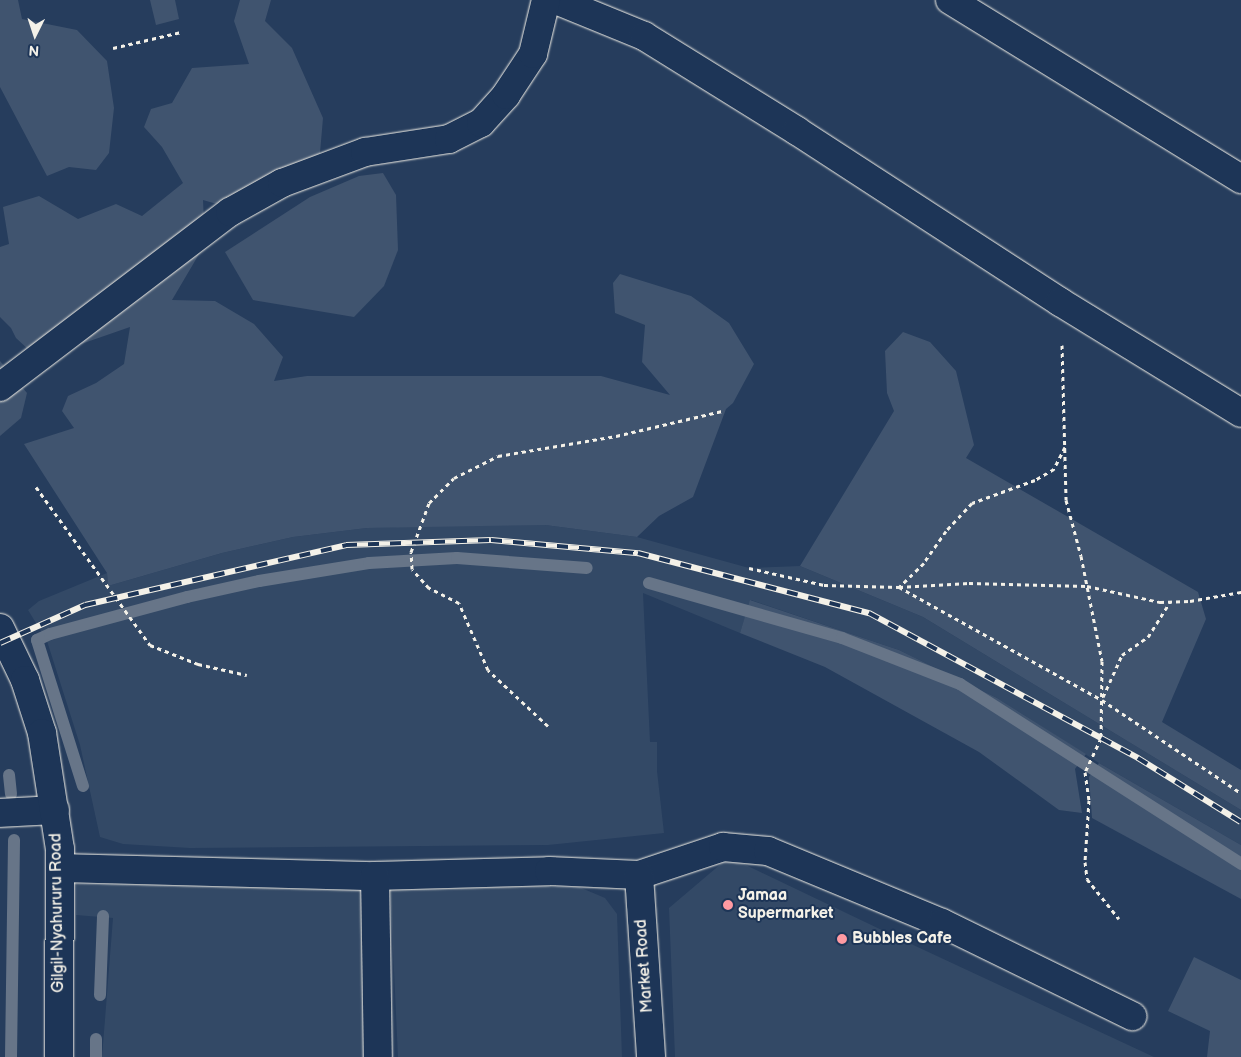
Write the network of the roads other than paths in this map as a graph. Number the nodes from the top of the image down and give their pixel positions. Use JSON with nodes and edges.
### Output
{"nodes":[{"id":1,"x":546,"y":0,"type":"edge"},
{"id":2,"x":556,"y":0,"type":"edge"},
{"id":3,"x":950,"y":0,"type":"edge"},
{"id":4,"x":1241,"y":179,"type":"edge"},
{"id":5,"x":0,"y":387,"type":"edge"},
{"id":6,"x":1241,"y":413,"type":"edge"},
{"id":7,"x":0,"y":628,"type":"edge"},
{"id":8,"x":55,"y":810,"type":"junction"},
{"id":9,"x":0,"y":813,"type":"edge"},
{"id":10,"x":60,"y":868,"type":"junction"},
{"id":11,"x":639,"y":875,"type":"junction"},
{"id":12,"x":375,"y":876,"type":"junction"},
{"id":13,"x":1132,"y":1016,"type":"dead end"},
{"id":14,"x":59,"y":1057,"type":"edge"},
{"id":15,"x":378,"y":1057,"type":"edge"},
{"id":16,"x":651,"y":1057,"type":"edge"}],
"edges":[{"from":1,"to":5,"type":"street"},
{"from":2,"to":6,"type":"street"},
{"from":3,"to":4,"type":"street"},
{"from":7,"to":8,"type":"street","name":"Gilgil-Nyahururu Road"},
{"from":8,"to":9,"type":"street"},
{"from":8,"to":10,"type":"street","name":"Gilgil-Nyahururu Road"},
{"from":10,"to":12,"type":"street"},
{"from":10,"to":14,"type":"street","name":"Gilgil-Nyahururu Road"},
{"from":11,"to":12,"type":"street"},
{"from":11,"to":13,"type":"street"},
{"from":11,"to":16,"type":"street","name":"Market Road"},
{"from":12,"to":15,"type":"street"}]}
